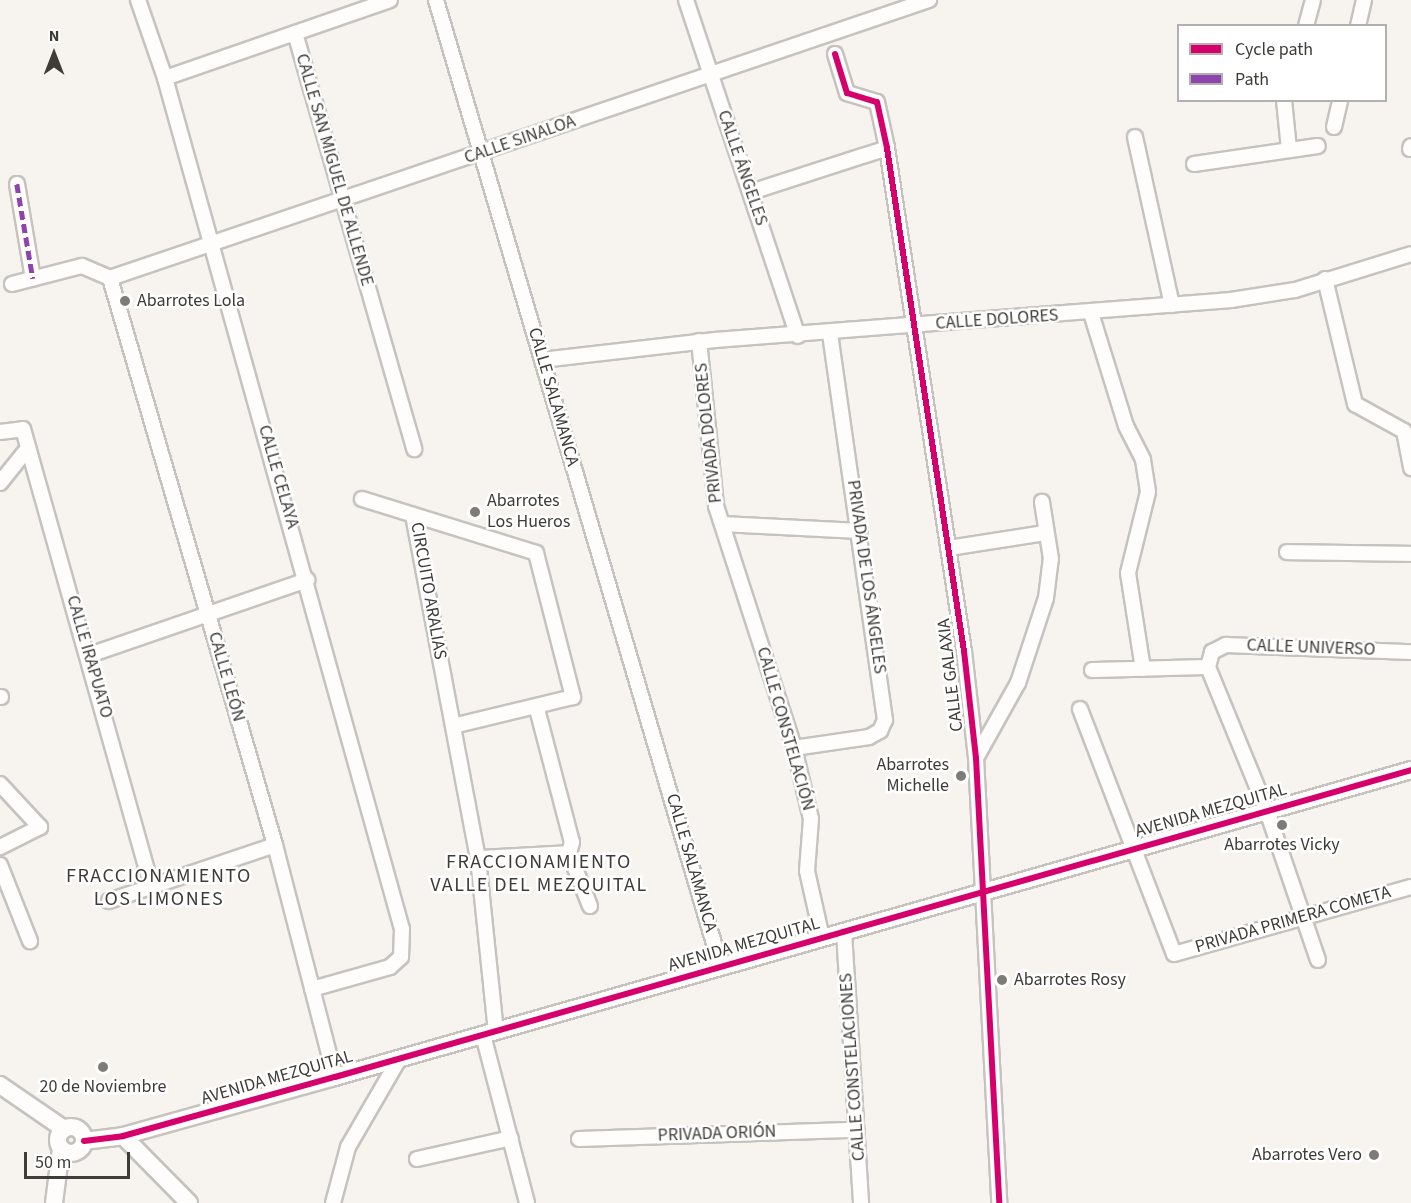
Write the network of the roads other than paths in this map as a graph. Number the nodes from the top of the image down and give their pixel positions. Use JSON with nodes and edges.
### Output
{"nodes":[{"id":1,"x":138,"y":0,"type":"edge"},
{"id":2,"x":436,"y":0,"type":"edge"},
{"id":3,"x":686,"y":0,"type":"edge"},
{"id":4,"x":929,"y":0,"type":"edge"},
{"id":5,"x":1313,"y":0,"type":"edge"},
{"id":6,"x":1364,"y":0,"type":"edge"},
{"id":7,"x":384,"y":1,"type":"edge"},
{"id":8,"x":1307,"y":24,"type":"edge"},
{"id":9,"x":1358,"y":24,"type":"edge"},
{"id":10,"x":295,"y":33,"type":"junction"},
{"id":11,"x":835,"y":54,"type":"dead end"},
{"id":12,"x":711,"y":75,"type":"junction"},
{"id":13,"x":165,"y":78,"type":"junction"},
{"id":14,"x":1284,"y":102,"type":"edge"},
{"id":15,"x":1340,"y":102,"type":"edge"},
{"id":16,"x":1334,"y":127,"type":"dead end"},
{"id":17,"x":1135,"y":137,"type":"dead end"},
{"id":18,"x":1318,"y":146,"type":"dead end"},
{"id":19,"x":887,"y":148,"type":"junction"},
{"id":20,"x":1289,"y":149,"type":"junction"},
{"id":21,"x":481,"y":153,"type":"junction"},
{"id":22,"x":1194,"y":164,"type":"dead end"},
{"id":23,"x":17,"y":184,"type":"dead end"},
{"id":24,"x":751,"y":192,"type":"junction"},
{"id":25,"x":343,"y":201,"type":"junction"},
{"id":26,"x":213,"y":246,"type":"junction"},
{"id":27,"x":1411,"y":254,"type":"edge"},
{"id":28,"x":110,"y":278,"type":"junction"},
{"id":29,"x":33,"y":279,"type":"junction"},
{"id":30,"x":1325,"y":279,"type":"junction"},
{"id":31,"x":12,"y":284,"type":"dead end"},
{"id":32,"x":1172,"y":305,"type":"junction"},
{"id":33,"x":1091,"y":313,"type":"junction"},
{"id":34,"x":917,"y":326,"type":"junction"},
{"id":35,"x":830,"y":334,"type":"junction"},
{"id":36,"x":798,"y":336,"type":"junction"},
{"id":37,"x":699,"y":341,"type":"junction"},
{"id":38,"x":542,"y":360,"type":"junction"},
{"id":39,"x":0,"y":432,"type":"edge"},
{"id":40,"x":28,"y":448,"type":"junction"},
{"id":41,"x":414,"y":449,"type":"dead end"},
{"id":42,"x":1411,"y":468,"type":"edge"},
{"id":43,"x":0,"y":483,"type":"edge"},
{"id":44,"x":362,"y":500,"type":"dead end"},
{"id":45,"x":1041,"y":502,"type":"dead end"},
{"id":46,"x":413,"y":514,"type":"junction"},
{"id":47,"x":722,"y":524,"type":"junction"},
{"id":48,"x":860,"y":531,"type":"junction"},
{"id":49,"x":1045,"y":533,"type":"junction"},
{"id":50,"x":949,"y":548,"type":"junction"},
{"id":51,"x":1287,"y":552,"type":"dead end"},
{"id":52,"x":1411,"y":555,"type":"edge"},
{"id":53,"x":307,"y":580,"type":"junction"},
{"id":54,"x":207,"y":614,"type":"junction"},
{"id":55,"x":1411,"y":652,"type":"edge"},
{"id":56,"x":89,"y":655,"type":"junction"},
{"id":57,"x":1208,"y":667,"type":"junction"},
{"id":58,"x":1143,"y":669,"type":"junction"},
{"id":59,"x":1092,"y":670,"type":"dead end"},
{"id":60,"x":537,"y":709,"type":"junction"},
{"id":61,"x":1080,"y":709,"type":"dead end"},
{"id":62,"x":453,"y":726,"type":"junction"},
{"id":63,"x":794,"y":748,"type":"junction"},
{"id":64,"x":976,"y":758,"type":"junction"},
{"id":65,"x":1411,"y":770,"type":"edge"},
{"id":66,"x":0,"y":784,"type":"edge"},
{"id":67,"x":1267,"y":811,"type":"junction"},
{"id":68,"x":275,"y":845,"type":"junction"},
{"id":69,"x":0,"y":847,"type":"edge"},
{"id":70,"x":1135,"y":849,"type":"junction"},
{"id":71,"x":569,"y":853,"type":"junction"},
{"id":72,"x":478,"y":858,"type":"junction"},
{"id":73,"x":0,"y":865,"type":"edge"},
{"id":74,"x":152,"y":887,"type":"junction"},
{"id":75,"x":1411,"y":887,"type":"edge"},
{"id":76,"x":982,"y":893,"type":"junction"},
{"id":77,"x":109,"y":901,"type":"dead end"},
{"id":78,"x":590,"y":906,"type":"dead end"},
{"id":79,"x":1303,"y":917,"type":"junction"},
{"id":80,"x":844,"y":932,"type":"junction"},
{"id":81,"x":822,"y":938,"type":"junction"},
{"id":82,"x":30,"y":941,"type":"dead end"},
{"id":83,"x":1318,"y":960,"type":"dead end"},
{"id":84,"x":721,"y":967,"type":"junction"},
{"id":85,"x":312,"y":990,"type":"junction"},
{"id":86,"x":489,"y":1033,"type":"junction"},
{"id":87,"x":399,"y":1059,"type":"junction"},
{"id":88,"x":335,"y":1077,"type":"junction"},
{"id":89,"x":0,"y":1085,"type":"edge"},
{"id":90,"x":64,"y":1129,"type":"junction"},
{"id":91,"x":856,"y":1130,"type":"junction"},
{"id":92,"x":123,"y":1136,"type":"junction"},
{"id":93,"x":510,"y":1138,"type":"junction"},
{"id":94,"x":579,"y":1139,"type":"dead end"},
{"id":95,"x":84,"y":1142,"type":"junction"},
{"id":96,"x":61,"y":1148,"type":"junction"},
{"id":97,"x":417,"y":1159,"type":"dead end"},
{"id":98,"x":50,"y":1202,"type":"edge"},
{"id":99,"x":189,"y":1203,"type":"edge"},
{"id":100,"x":333,"y":1203,"type":"edge"},
{"id":101,"x":527,"y":1203,"type":"edge"},
{"id":102,"x":861,"y":1203,"type":"edge"},
{"id":103,"x":999,"y":1203,"type":"edge"}],
"edges":[{"from":1,"to":13,"type":"street","name":"CALLE CELAYA"},
{"from":2,"to":21,"type":"street","name":"CALLE SALAMANCA"},
{"from":3,"to":12,"type":"street","name":"CALLE ÁNGELES"},
{"from":4,"to":12,"type":"street","name":"CALLE SINALOA"},
{"from":5,"to":8,"type":"street"},
{"from":6,"to":9,"type":"street"},
{"from":7,"to":10,"type":"street"},
{"from":10,"to":13,"type":"street"},
{"from":10,"to":25,"type":"street","name":"CALLE SAN MIGUEL DE ALLENDE"},
{"from":11,"to":19,"type":"street","name":"CALLE GALAXIA"},
{"from":12,"to":21,"type":"street","name":"CALLE SINALOA"},
{"from":12,"to":24,"type":"street","name":"CALLE ÁNGELES"},
{"from":13,"to":26,"type":"street","name":"CALLE CELAYA"},
{"from":14,"to":20,"type":"street"},
{"from":15,"to":16,"type":"street"},
{"from":17,"to":32,"type":"street"},
{"from":18,"to":20,"type":"street"},
{"from":19,"to":24,"type":"street"},
{"from":19,"to":34,"type":"street","name":"CALLE GALAXIA"},
{"from":20,"to":22,"type":"street"},
{"from":21,"to":25,"type":"street","name":"CALLE SINALOA"},
{"from":21,"to":38,"type":"street","name":"CALLE SALAMANCA"},
{"from":23,"to":29,"type":"street"},
{"from":24,"to":36,"type":"street","name":"CALLE ÁNGELES"},
{"from":25,"to":26,"type":"street","name":"CALLE SINALOA"},
{"from":25,"to":41,"type":"street","name":"CALLE SAN MIGUEL DE ALLENDE"},
{"from":26,"to":28,"type":"street","name":"CALLE SINALOA"},
{"from":26,"to":53,"type":"street","name":"CALLE CELAYA"},
{"from":27,"to":30,"type":"street","name":"CALLE DOLORES"},
{"from":28,"to":29,"type":"street"},
{"from":28,"to":54,"type":"street","name":"CALLE LEÓN"},
{"from":29,"to":31,"type":"street"},
{"from":30,"to":32,"type":"street","name":"CALLE DOLORES"},
{"from":30,"to":42,"type":"street"},
{"from":32,"to":33,"type":"street","name":"CALLE DOLORES"},
{"from":33,"to":34,"type":"street","name":"CALLE DOLORES"},
{"from":33,"to":58,"type":"street"},
{"from":34,"to":35,"type":"street","name":"CALLE DOLORES"},
{"from":34,"to":50,"type":"street","name":"CALLE GALAXIA"},
{"from":35,"to":36,"type":"street","name":"CALLE DOLORES"},
{"from":35,"to":48,"type":"street","name":"PRIVADA DE LOS ÁNGELES"},
{"from":36,"to":37,"type":"street","name":"CALLE DOLORES"},
{"from":37,"to":38,"type":"street","name":"CALLE DOLORES"},
{"from":37,"to":47,"type":"street","name":"PRIVADA DOLORES"},
{"from":38,"to":84,"type":"street","name":"CALLE SALAMANCA"},
{"from":39,"to":40,"type":"street","name":"CALLE IRAPUATO"},
{"from":40,"to":43,"type":"street"},
{"from":40,"to":56,"type":"street","name":"CALLE IRAPUATO"},
{"from":44,"to":46,"type":"street"},
{"from":45,"to":49,"type":"street"},
{"from":46,"to":60,"type":"street","name":"CIRCUITO ARALIAS"},
{"from":46,"to":62,"type":"street","name":"CIRCUITO ARALIAS"},
{"from":47,"to":48,"type":"street"},
{"from":47,"to":63,"type":"street","name":"CALLE CONSTELACIÓN"},
{"from":48,"to":63,"type":"street","name":"PRIVADA DE LOS ÁNGELES"},
{"from":49,"to":50,"type":"street"},
{"from":49,"to":64,"type":"street"},
{"from":50,"to":64,"type":"street","name":"CALLE GALAXIA"},
{"from":51,"to":52,"type":"street"},
{"from":53,"to":54,"type":"street"},
{"from":53,"to":85,"type":"street","name":"CALLE CELAYA"},
{"from":54,"to":56,"type":"street"},
{"from":54,"to":68,"type":"street","name":"CALLE LEÓN"},
{"from":55,"to":57,"type":"street","name":"CALLE UNIVERSO"},
{"from":56,"to":74,"type":"street","name":"CALLE IRAPUATO"},
{"from":57,"to":58,"type":"street"},
{"from":57,"to":67,"type":"street"},
{"from":58,"to":59,"type":"street"},
{"from":60,"to":62,"type":"street","name":"CIRCUITO ARALIAS"},
{"from":60,"to":71,"type":"street"},
{"from":61,"to":70,"type":"street"},
{"from":62,"to":72,"type":"street","name":"CIRCUITO ARALIAS"},
{"from":63,"to":81,"type":"street","name":"CALLE CONSTELACIÓN"},
{"from":64,"to":76,"type":"street","name":"CALLE GALAXIA"},
{"from":65,"to":67,"type":"street","name":"AVENIDA MEZQUITAL"},
{"from":66,"to":69,"type":"street"},
{"from":67,"to":70,"type":"street","name":"AVENIDA MEZQUITAL"},
{"from":67,"to":79,"type":"street"},
{"from":68,"to":74,"type":"street"},
{"from":68,"to":85,"type":"street","name":"CALLE LEÓN"},
{"from":70,"to":76,"type":"street","name":"AVENIDA MEZQUITAL"},
{"from":70,"to":79,"type":"street","name":"PRIVADA PRIMERA COMETA"},
{"from":71,"to":72,"type":"street"},
{"from":71,"to":78,"type":"street"},
{"from":72,"to":86,"type":"street","name":"CIRCUITO ARALIAS"},
{"from":73,"to":82,"type":"street"},
{"from":74,"to":77,"type":"street"},
{"from":75,"to":79,"type":"street","name":"PRIVADA PRIMERA COMETA"},
{"from":76,"to":80,"type":"street","name":"AVENIDA MEZQUITAL"},
{"from":76,"to":103,"type":"street","name":"CALLE GALAXIA"},
{"from":79,"to":83,"type":"street"},
{"from":80,"to":81,"type":"street","name":"AVENIDA MEZQUITAL"},
{"from":80,"to":91,"type":"street","name":"CALLE CONSTELACIONES"},
{"from":81,"to":84,"type":"street","name":"AVENIDA MEZQUITAL"},
{"from":84,"to":86,"type":"street","name":"AVENIDA MEZQUITAL"},
{"from":85,"to":88,"type":"street","name":"CALLE LEÓN"},
{"from":86,"to":87,"type":"street","name":"AVENIDA MEZQUITAL"},
{"from":86,"to":93,"type":"street","name":"CIRCUITO ARALIAS"},
{"from":87,"to":88,"type":"street","name":"AVENIDA MEZQUITAL"},
{"from":87,"to":100,"type":"street"},
{"from":88,"to":92,"type":"street","name":"AVENIDA MEZQUITAL"},
{"from":89,"to":90,"type":"street"},
{"from":90,"to":95,"type":"street"},
{"from":90,"to":96,"type":"street"},
{"from":91,"to":94,"type":"street","name":"PRIVADA ORIÓN"},
{"from":91,"to":102,"type":"street","name":"CALLE CONSTELACIONES"},
{"from":92,"to":95,"type":"street","name":"AVENIDA MEZQUITAL"},
{"from":92,"to":99,"type":"street"},
{"from":93,"to":97,"type":"street"},
{"from":93,"to":101,"type":"street","name":"CIRCUITO ARALIAS"},
{"from":95,"to":96,"type":"street"},
{"from":96,"to":98,"type":"street"}]}
